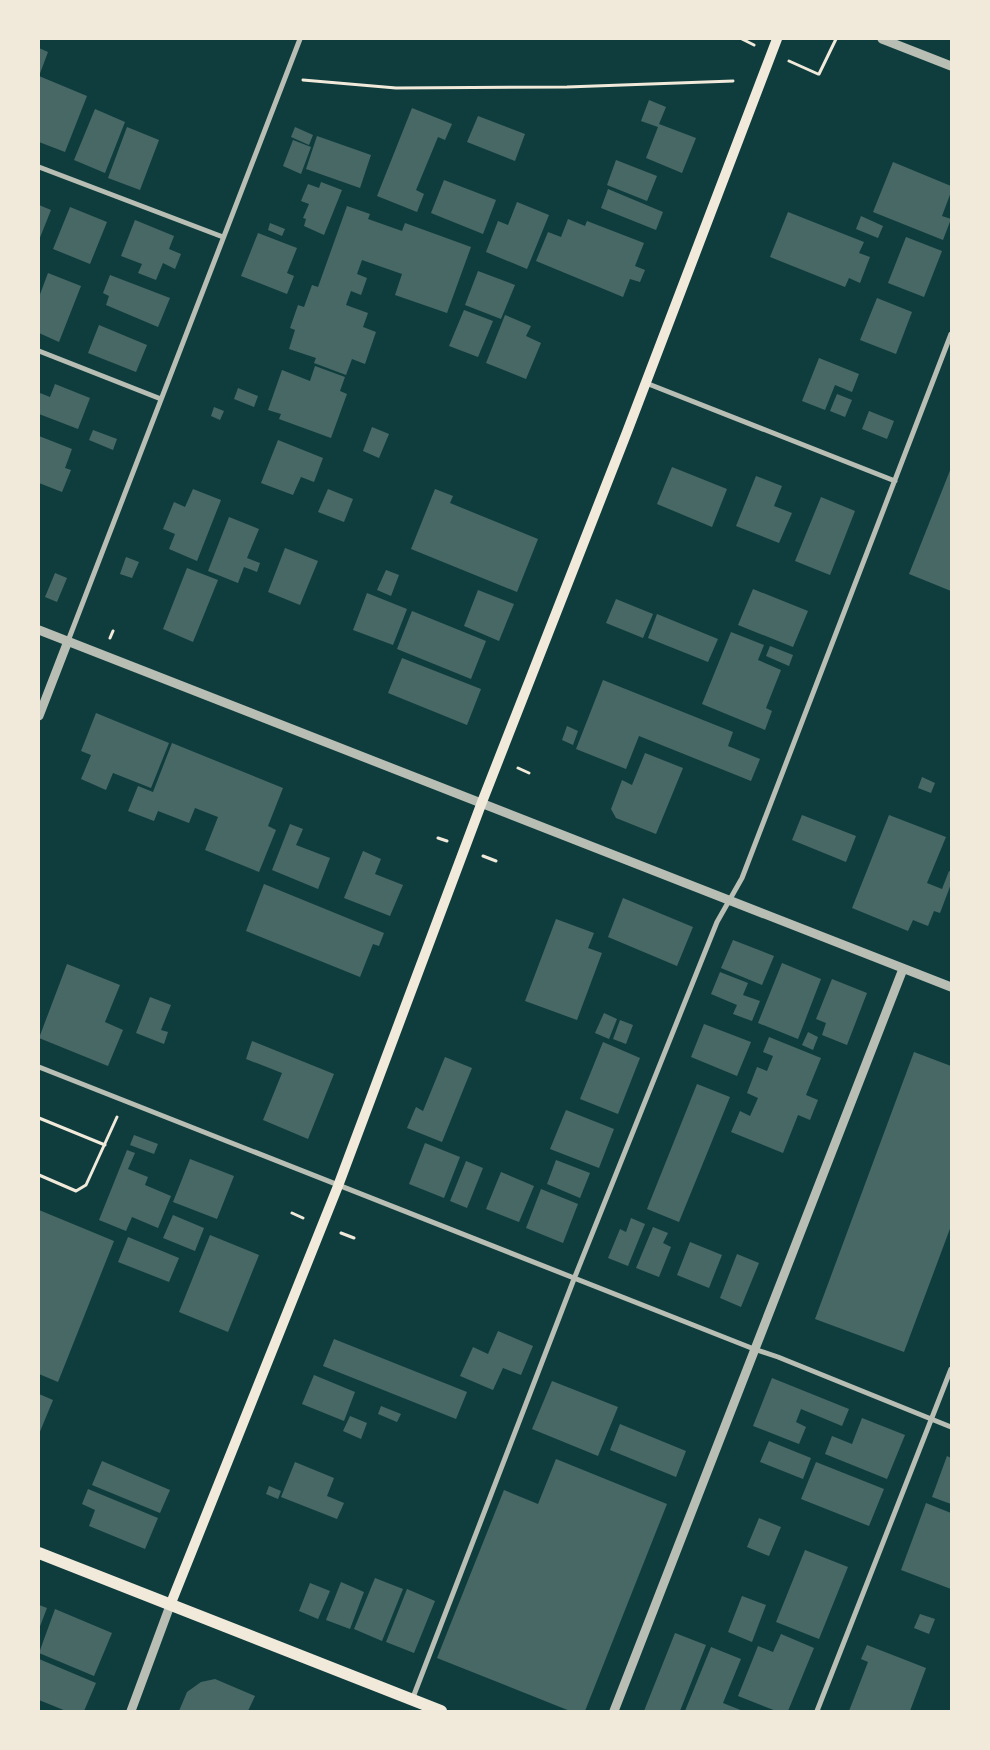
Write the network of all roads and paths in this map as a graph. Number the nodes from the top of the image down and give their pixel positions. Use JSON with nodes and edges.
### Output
{"nodes":[{"id":1,"x":300,"y":39,"type":"edge"},
{"id":2,"x":836,"y":39,"type":"edge"},
{"id":3,"x":882,"y":39,"type":"edge"},
{"id":4,"x":776,"y":41,"type":"edge"},
{"id":5,"x":951,"y":66,"type":"edge"},
{"id":6,"x":819,"y":74,"type":"dead end"},
{"id":7,"x":285,"y":79,"type":"junction"},
{"id":8,"x":733,"y":81,"type":"dead end"},
{"id":9,"x":39,"y":167,"type":"edge"},
{"id":10,"x":223,"y":237,"type":"junction"},
{"id":11,"x":951,"y":334,"type":"edge"},
{"id":12,"x":949,"y":348,"type":"edge"},
{"id":13,"x":39,"y":352,"type":"edge"},
{"id":14,"x":646,"y":383,"type":"junction"},
{"id":15,"x":161,"y":399,"type":"junction"},
{"id":16,"x":895,"y":481,"type":"junction"},
{"id":17,"x":39,"y":630,"type":"edge"},
{"id":18,"x":68,"y":641,"type":"junction"},
{"id":19,"x":39,"y":716,"type":"edge"},
{"id":20,"x":482,"y":802,"type":"junction"},
{"id":21,"x":729,"y":900,"type":"junction"},
{"id":22,"x":903,"y":969,"type":"junction"},
{"id":23,"x":951,"y":987,"type":"edge"},
{"id":24,"x":39,"y":1067,"type":"edge"},
{"id":25,"x":124,"y":1101,"type":"junction"},
{"id":26,"x":39,"y":1118,"type":"edge"},
{"id":27,"x":105,"y":1145,"type":"junction"},
{"id":28,"x":39,"y":1175,"type":"edge"},
{"id":29,"x":338,"y":1186,"type":"junction"},
{"id":30,"x":574,"y":1279,"type":"junction"},
{"id":31,"x":754,"y":1349,"type":"junction"},
{"id":32,"x":951,"y":1369,"type":"edge"},
{"id":33,"x":933,"y":1420,"type":"junction"},
{"id":34,"x":951,"y":1427,"type":"edge"},
{"id":35,"x":39,"y":1553,"type":"edge"},
{"id":36,"x":171,"y":1603,"type":"junction"},
{"id":37,"x":412,"y":1700,"type":"junction"},
{"id":38,"x":131,"y":1711,"type":"edge"},
{"id":39,"x":441,"y":1711,"type":"edge"},
{"id":40,"x":614,"y":1711,"type":"edge"},
{"id":41,"x":817,"y":1711,"type":"edge"}],
"edges":[{"from":1,"to":7,"type":"street"},
{"from":2,"to":6,"type":"path"},
{"from":3,"to":5,"type":"street"},
{"from":4,"to":14,"type":"main road"},
{"from":7,"to":8,"type":"path"},
{"from":7,"to":10,"type":"street"},
{"from":9,"to":10,"type":"street"},
{"from":10,"to":15,"type":"street"},
{"from":11,"to":12,"type":"street"},
{"from":12,"to":16,"type":"street"},
{"from":13,"to":15,"type":"street"},
{"from":14,"to":16,"type":"street"},
{"from":14,"to":20,"type":"main road"},
{"from":15,"to":18,"type":"street"},
{"from":16,"to":21,"type":"street"},
{"from":17,"to":18,"type":"street"},
{"from":18,"to":19,"type":"street"},
{"from":18,"to":20,"type":"street"},
{"from":20,"to":21,"type":"street"},
{"from":20,"to":29,"type":"main road"},
{"from":21,"to":22,"type":"street"},
{"from":21,"to":30,"type":"street"},
{"from":22,"to":23,"type":"street"},
{"from":22,"to":31,"type":"street"},
{"from":24,"to":25,"type":"street"},
{"from":25,"to":27,"type":"path"},
{"from":25,"to":29,"type":"street"},
{"from":26,"to":27,"type":"path"},
{"from":27,"to":28,"type":"path"},
{"from":29,"to":30,"type":"street"},
{"from":29,"to":36,"type":"main road"},
{"from":30,"to":31,"type":"street"},
{"from":30,"to":37,"type":"street"},
{"from":31,"to":33,"type":"street"},
{"from":31,"to":40,"type":"street"},
{"from":32,"to":33,"type":"street"},
{"from":33,"to":34,"type":"street"},
{"from":33,"to":41,"type":"street"},
{"from":35,"to":36,"type":"main road"},
{"from":36,"to":37,"type":"main road"},
{"from":36,"to":38,"type":"street"},
{"from":37,"to":39,"type":"main road"}]}
